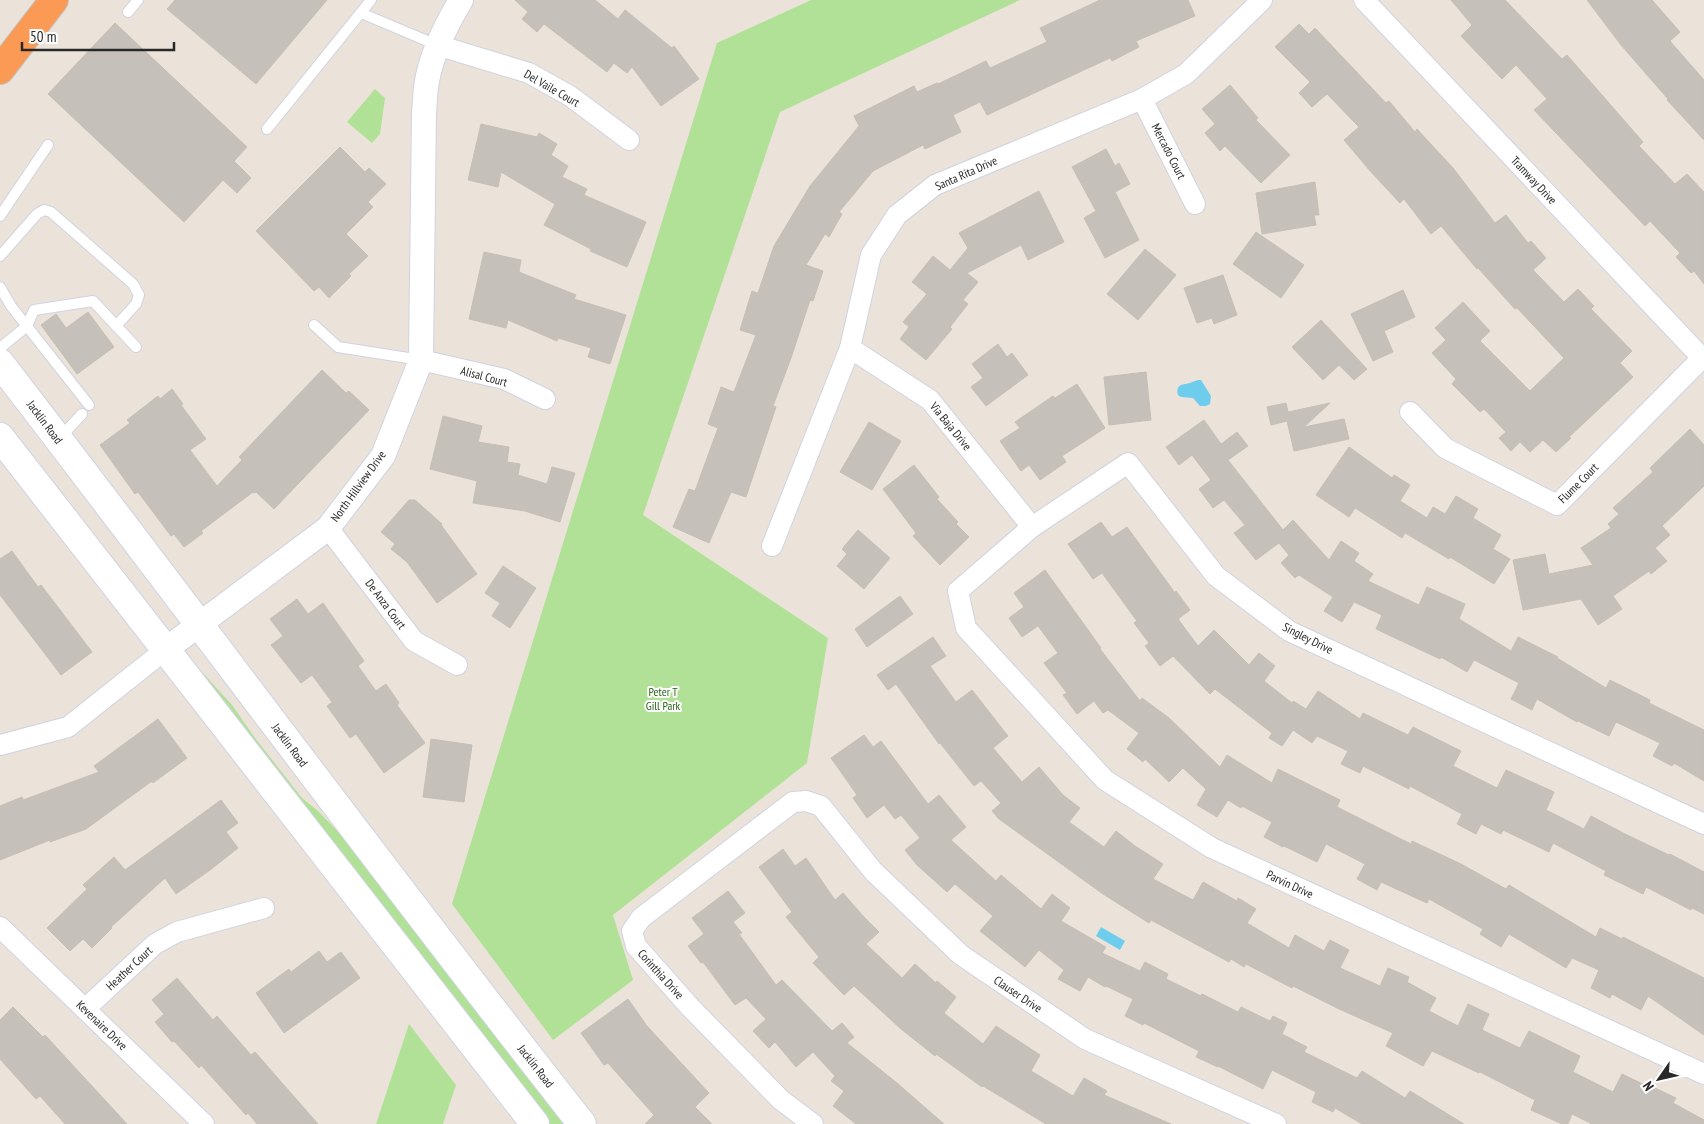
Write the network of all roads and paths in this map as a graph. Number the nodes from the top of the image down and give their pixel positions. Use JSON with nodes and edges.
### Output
{"nodes":[{"id":1,"x":54,"y":0,"type":"edge"},
{"id":2,"x":138,"y":0,"type":"edge"},
{"id":3,"x":371,"y":0,"type":"edge"},
{"id":4,"x":461,"y":0,"type":"edge"},
{"id":5,"x":1262,"y":0,"type":"edge"},
{"id":6,"x":1364,"y":0,"type":"edge"},
{"id":7,"x":128,"y":12,"type":"dead end"},
{"id":8,"x":361,"y":13,"type":"junction"},
{"id":9,"x":437,"y":45,"type":"junction"},
{"id":10,"x":0,"y":70,"type":"edge"},
{"id":11,"x":1142,"y":99,"type":"junction"},
{"id":12,"x":267,"y":129,"type":"dead end"},
{"id":13,"x":629,"y":140,"type":"dead end"},
{"id":14,"x":48,"y":146,"type":"dead end"},
{"id":15,"x":1195,"y":204,"type":"dead end"},
{"id":16,"x":0,"y":216,"type":"edge"},
{"id":17,"x":0,"y":256,"type":"edge"},
{"id":18,"x":0,"y":287,"type":"edge"},
{"id":19,"x":27,"y":326,"type":"junction"},
{"id":20,"x":116,"y":326,"type":"junction"},
{"id":21,"x":314,"y":326,"type":"dead end"},
{"id":22,"x":136,"y":347,"type":"dead end"},
{"id":23,"x":0,"y":348,"type":"edge"},
{"id":24,"x":850,"y":348,"type":"junction"},
{"id":25,"x":1703,"y":359,"type":"edge"},
{"id":26,"x":421,"y":360,"type":"junction"},
{"id":27,"x":0,"y":363,"type":"edge"},
{"id":28,"x":545,"y":399,"type":"dead end"},
{"id":29,"x":90,"y":405,"type":"dead end"},
{"id":30,"x":1410,"y":412,"type":"dead end"},
{"id":31,"x":82,"y":414,"type":"dead end"},
{"id":32,"x":0,"y":437,"type":"edge"},
{"id":33,"x":58,"y":439,"type":"junction"},
{"id":34,"x":1032,"y":527,"type":"junction"},
{"id":35,"x":328,"y":528,"type":"junction"},
{"id":36,"x":772,"y":546,"type":"dead end"},
{"id":37,"x":958,"y":591,"type":"joint"},
{"id":38,"x":200,"y":624,"type":"junction"},
{"id":39,"x":165,"y":650,"type":"junction"},
{"id":40,"x":457,"y":665,"type":"dead end"},
{"id":41,"x":0,"y":745,"type":"edge"},
{"id":42,"x":806,"y":801,"type":"joint"},
{"id":43,"x":1704,"y":824,"type":"edge"},
{"id":44,"x":264,"y":908,"type":"dead end"},
{"id":45,"x":0,"y":927,"type":"edge"},
{"id":46,"x":85,"y":1009,"type":"junction"},
{"id":47,"x":1704,"y":1074,"type":"edge"},
{"id":48,"x":204,"y":1124,"type":"edge"},
{"id":49,"x":535,"y":1124,"type":"edge"},
{"id":50,"x":582,"y":1124,"type":"edge"},
{"id":51,"x":813,"y":1124,"type":"edge"},
{"id":52,"x":1276,"y":1124,"type":"edge"}],
"edges":[{"from":1,"to":10,"type":"highway"},
{"from":2,"to":7,"type":"lane"},
{"from":3,"to":8,"type":"lane"},
{"from":4,"to":9,"type":"street","name":"North Hillview Drive"},
{"from":5,"to":11,"type":"street","name":"Santa Rita Drive"},
{"from":6,"to":25,"type":"street","name":"Tramway Drive"},
{"from":8,"to":9,"type":"lane"},
{"from":8,"to":12,"type":"lane"},
{"from":9,"to":13,"type":"street","name":"Del Vaile Court"},
{"from":9,"to":26,"type":"street","name":"North Hillview Drive"},
{"from":11,"to":15,"type":"street","name":"Mercado Court"},
{"from":11,"to":24,"type":"street","name":"Santa Rita Drive"},
{"from":14,"to":16,"type":"lane"},
{"from":17,"to":20,"type":"lane"},
{"from":18,"to":19,"type":"lane"},
{"from":19,"to":20,"type":"lane"},
{"from":19,"to":23,"type":"lane"},
{"from":19,"to":29,"type":"lane"},
{"from":20,"to":22,"type":"lane"},
{"from":21,"to":26,"type":"lane"},
{"from":24,"to":34,"type":"street","name":"Via Baja Drive"},
{"from":24,"to":36,"type":"street","name":"Santa Rita Drive"},
{"from":25,"to":30,"type":"street","name":"Flume Court"},
{"from":26,"to":28,"type":"street","name":"Alisal Court"},
{"from":26,"to":35,"type":"street","name":"North Hillview Drive"},
{"from":27,"to":33,"type":"main road","name":"Jacklin Road"},
{"from":31,"to":33,"type":"lane"},
{"from":32,"to":39,"type":"main road"},
{"from":33,"to":38,"type":"main road","name":"Jacklin Road"},
{"from":34,"to":37,"type":"street","name":"Singley Drive"},
{"from":34,"to":43,"type":"street","name":"Singley Drive"},
{"from":35,"to":38,"type":"street","name":"North Hillview Drive"},
{"from":35,"to":40,"type":"street","name":"De Anza Court"},
{"from":37,"to":47,"type":"street","name":"Parvin Drive"},
{"from":38,"to":39,"type":"street","name":"North Hillview Drive"},
{"from":38,"to":50,"type":"main road","name":"Jacklin Road"},
{"from":39,"to":41,"type":"street","name":"North Hillview Drive"},
{"from":39,"to":49,"type":"main road"},
{"from":42,"to":51,"type":"street","name":"Corinthia Drive"},
{"from":42,"to":52,"type":"street","name":"Clauser Drive"},
{"from":44,"to":46,"type":"street","name":"Heather Court"},
{"from":45,"to":46,"type":"street","name":"Kevenaire Drive"},
{"from":46,"to":48,"type":"street","name":"Kevenaire Drive"}]}
